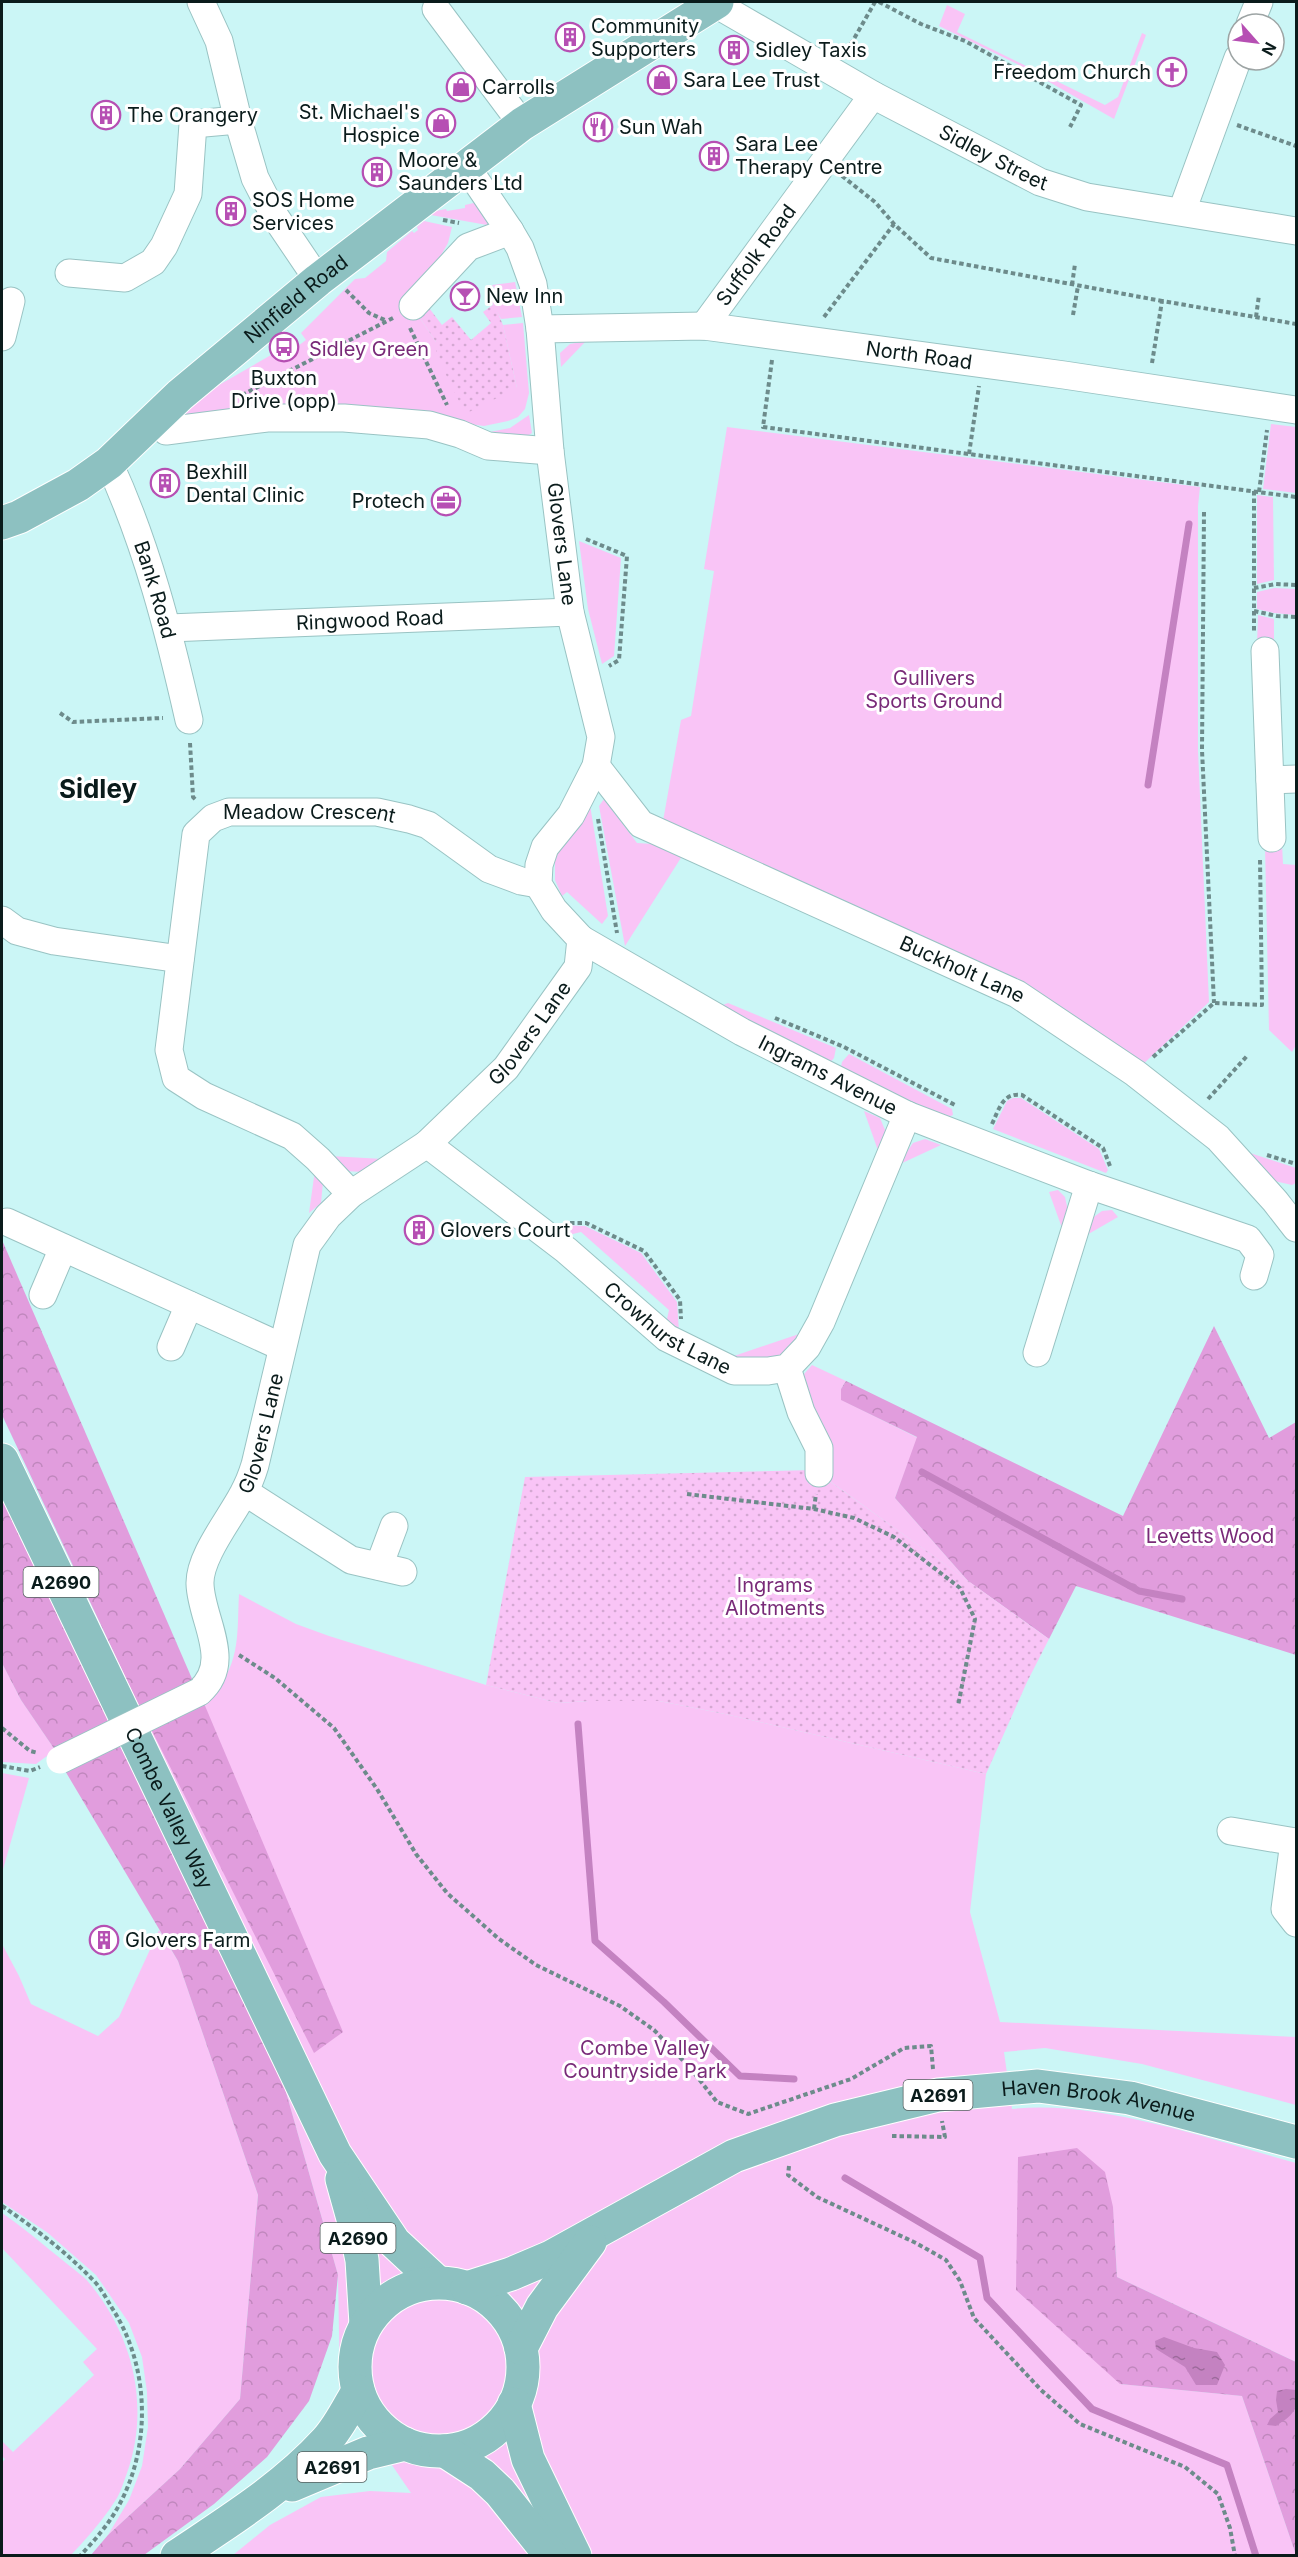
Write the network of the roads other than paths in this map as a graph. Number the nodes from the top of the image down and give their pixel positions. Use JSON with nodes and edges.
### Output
{"nodes":[{"id":1,"x":201,"y":2,"type":"edge"},
{"id":2,"x":719,"y":2,"type":"edge"},
{"id":3,"x":436,"y":9,"type":"dead end"},
{"id":4,"x":1233,"y":72,"type":"edge"},
{"id":5,"x":873,"y":95,"type":"junction"},
{"id":6,"x":238,"y":120,"type":"junction"},
{"id":7,"x":522,"y":124,"type":"junction"},
{"id":8,"x":466,"y":166,"type":"junction"},
{"id":9,"x":1182,"y":211,"type":"junction"},
{"id":10,"x":510,"y":231,"type":"junction"},
{"id":11,"x":1296,"y":231,"type":"edge"},
{"id":12,"x":69,"y":273,"type":"dead end"},
{"id":13,"x":318,"y":280,"type":"junction"},
{"id":14,"x":11,"y":301,"type":"dead end"},
{"id":15,"x":408,"y":310,"type":"road end"},
{"id":16,"x":704,"y":326,"type":"junction"},
{"id":17,"x":540,"y":329,"type":"junction"},
{"id":18,"x":2,"y":337,"type":"edge"},
{"id":19,"x":1283,"y":408,"type":"edge"},
{"id":20,"x":154,"y":420,"type":"junction"},
{"id":21,"x":550,"y":451,"type":"junction"},
{"id":22,"x":109,"y":463,"type":"junction"},
{"id":23,"x":2,"y":523,"type":"edge"},
{"id":24,"x":570,"y":612,"type":"junction"},
{"id":25,"x":169,"y":628,"type":"junction"},
{"id":26,"x":1265,"y":651,"type":"road end"},
{"id":27,"x":189,"y":720,"type":"road end"},
{"id":28,"x":596,"y":766,"type":"junction"},
{"id":29,"x":1296,"y":779,"type":"edge"},
{"id":30,"x":1270,"y":780,"type":"junction"},
{"id":31,"x":1272,"y":838,"type":"road end"},
{"id":32,"x":538,"y":884,"type":"junction"},
{"id":33,"x":2,"y":920,"type":"edge"},
{"id":34,"x":581,"y":939,"type":"junction"},
{"id":35,"x":180,"y":958,"type":"junction"},
{"id":36,"x":908,"y":1115,"type":"junction"},
{"id":37,"x":427,"y":1144,"type":"junction"},
{"id":38,"x":1098,"y":1188,"type":"junction"},
{"id":39,"x":351,"y":1194,"type":"junction"},
{"id":40,"x":7,"y":1222,"type":"dead end"},
{"id":41,"x":1296,"y":1228,"type":"edge"},
{"id":42,"x":63,"y":1248,"type":"junction"},
{"id":43,"x":1254,"y":1276,"type":"dead end"},
{"id":44,"x":43,"y":1295,"type":"dead end"},
{"id":45,"x":189,"y":1305,"type":"junction"},
{"id":46,"x":171,"y":1347,"type":"dead end"},
{"id":47,"x":282,"y":1347,"type":"junction"},
{"id":48,"x":1037,"y":1353,"type":"dead end"},
{"id":49,"x":787,"y":1368,"type":"junction"},
{"id":50,"x":2,"y":1460,"type":"edge"},
{"id":51,"x":819,"y":1473,"type":"dead end"},
{"id":52,"x":245,"y":1492,"type":"junction"},
{"id":53,"x":394,"y":1526,"type":"dead end"},
{"id":54,"x":60,"y":1760,"type":"road end"},
{"id":55,"x":1231,"y":1831,"type":"dead end"},
{"id":56,"x":1295,"y":1842,"type":"edge"},
{"id":57,"x":1296,"y":1923,"type":"edge"},
{"id":58,"x":1296,"y":2142,"type":"edge"},
{"id":59,"x":335,"y":2154,"type":"junction"},
{"id":60,"x":601,"y":2229,"type":"junction"},
{"id":61,"x":452,"y":2285,"type":"junction"},
{"id":62,"x":366,"y":2324,"type":"junction"},
{"id":63,"x":521,"y":2348,"type":"junction"},
{"id":64,"x":358,"y":2391,"type":"junction"},
{"id":65,"x":514,"y":2403,"type":"junction"},
{"id":66,"x":405,"y":2444,"type":"junction"},
{"id":67,"x":445,"y":2451,"type":"junction"},
{"id":68,"x":263,"y":2499,"type":"junction"},
{"id":69,"x":186,"y":2553,"type":"edge"},
{"id":70,"x":551,"y":2556,"type":"edge"},
{"id":71,"x":575,"y":2556,"type":"edge"}],
"edges":[{"from":1,"to":6,"type":"street"},
{"from":2,"to":5,"type":"street","name":"Sidley Street"},
{"from":2,"to":7,"type":"main road","name":"Ninfield Road"},
{"from":3,"to":7,"type":"street"},
{"from":4,"to":9,"type":"street"},
{"from":5,"to":9,"type":"street","name":"Sidley Street"},
{"from":5,"to":16,"type":"street","name":"Suffolk Road"},
{"from":6,"to":12,"type":"street"},
{"from":6,"to":13,"type":"street"},
{"from":7,"to":8,"type":"main road","name":"Ninfield Road"},
{"from":8,"to":10,"type":"street","name":"Glovers Lane"},
{"from":8,"to":13,"type":"main road","name":"Ninfield Road"},
{"from":9,"to":11,"type":"street","name":"Sidley Street"},
{"from":10,"to":15,"type":"street"},
{"from":10,"to":17,"type":"street","name":"Glovers Lane"},
{"from":13,"to":20,"type":"main road","name":"Ninfield Road"},
{"from":14,"to":18,"type":"street"},
{"from":16,"to":17,"type":"street","name":"North Road"},
{"from":16,"to":19,"type":"street","name":"North Road"},
{"from":17,"to":21,"type":"street","name":"Glovers Lane"},
{"from":20,"to":21,"type":"street"},
{"from":20,"to":22,"type":"main road","name":"Ninfield Road"},
{"from":21,"to":24,"type":"street","name":"Glovers Lane"},
{"from":22,"to":23,"type":"main road","name":"Ninfield Road"},
{"from":22,"to":25,"type":"street","name":"Bank Road"},
{"from":24,"to":25,"type":"street","name":"Ringwood Road"},
{"from":24,"to":28,"type":"street","name":"Glovers Lane"},
{"from":25,"to":27,"type":"street","name":"Bank Road"},
{"from":26,"to":30,"type":"street"},
{"from":28,"to":32,"type":"street","name":"Glovers Lane"},
{"from":28,"to":41,"type":"street","name":"Buckholt Lane"},
{"from":29,"to":30,"type":"street"},
{"from":30,"to":31,"type":"street"},
{"from":32,"to":34,"type":"street"},
{"from":32,"to":35,"type":"street","name":"Meadow Crescent"},
{"from":33,"to":35,"type":"street"},
{"from":34,"to":36,"type":"street","name":"Ingrams Avenue"},
{"from":34,"to":37,"type":"street","name":"Glovers Lane"},
{"from":35,"to":39,"type":"street","name":"Meadow Crescent"},
{"from":36,"to":38,"type":"street","name":"Ingrams Avenue"},
{"from":36,"to":49,"type":"street"},
{"from":37,"to":39,"type":"street","name":"Glovers Lane"},
{"from":37,"to":49,"type":"street","name":"Crowhurst Lane"},
{"from":38,"to":43,"type":"street","name":"Ingrams Avenue"},
{"from":38,"to":48,"type":"street"},
{"from":39,"to":47,"type":"street","name":"Glovers Lane"},
{"from":40,"to":42,"type":"street"},
{"from":42,"to":44,"type":"street"},
{"from":42,"to":45,"type":"street"},
{"from":45,"to":46,"type":"street"},
{"from":45,"to":47,"type":"street"},
{"from":47,"to":52,"type":"street","name":"Glovers Lane"},
{"from":49,"to":51,"type":"street"},
{"from":50,"to":59,"type":"main road","name":"Combe Valley Way","number":"A2690"},
{"from":52,"to":53,"type":"street"},
{"from":52,"to":54,"type":"street","name":"Glovers Lane","bridge":true},
{"from":55,"to":56,"type":"street"},
{"from":56,"to":57,"type":"street"},
{"from":58,"to":60,"type":"main road","name":"Haven Brook Avenue","number":"A2691"},
{"from":59,"to":61,"type":"main road","name":"Combe Valley Way","number":"A2690"},
{"from":59,"to":62,"type":"main road","name":"Combe Valley Way","number":"A2690"},
{"from":60,"to":61,"type":"main road","name":"Haven Brook Avenue","number":"A2691"},
{"from":60,"to":63,"type":"main road","name":"Haven Brook Avenue","number":"A2691"},
{"from":61,"to":62,"type":"main road"},
{"from":61,"to":63,"type":"main road"},
{"from":62,"to":64,"type":"main road"},
{"from":63,"to":65,"type":"main road"},
{"from":64,"to":66,"type":"main road"},
{"from":64,"to":68,"type":"main road","number":"A2691"},
{"from":65,"to":67,"type":"main road"},
{"from":65,"to":71,"type":"main road"},
{"from":66,"to":67,"type":"main road"},
{"from":66,"to":68,"type":"main road","number":"A2691"},
{"from":67,"to":70,"type":"main road"},
{"from":68,"to":69,"type":"main road","number":"A2691"}]}
